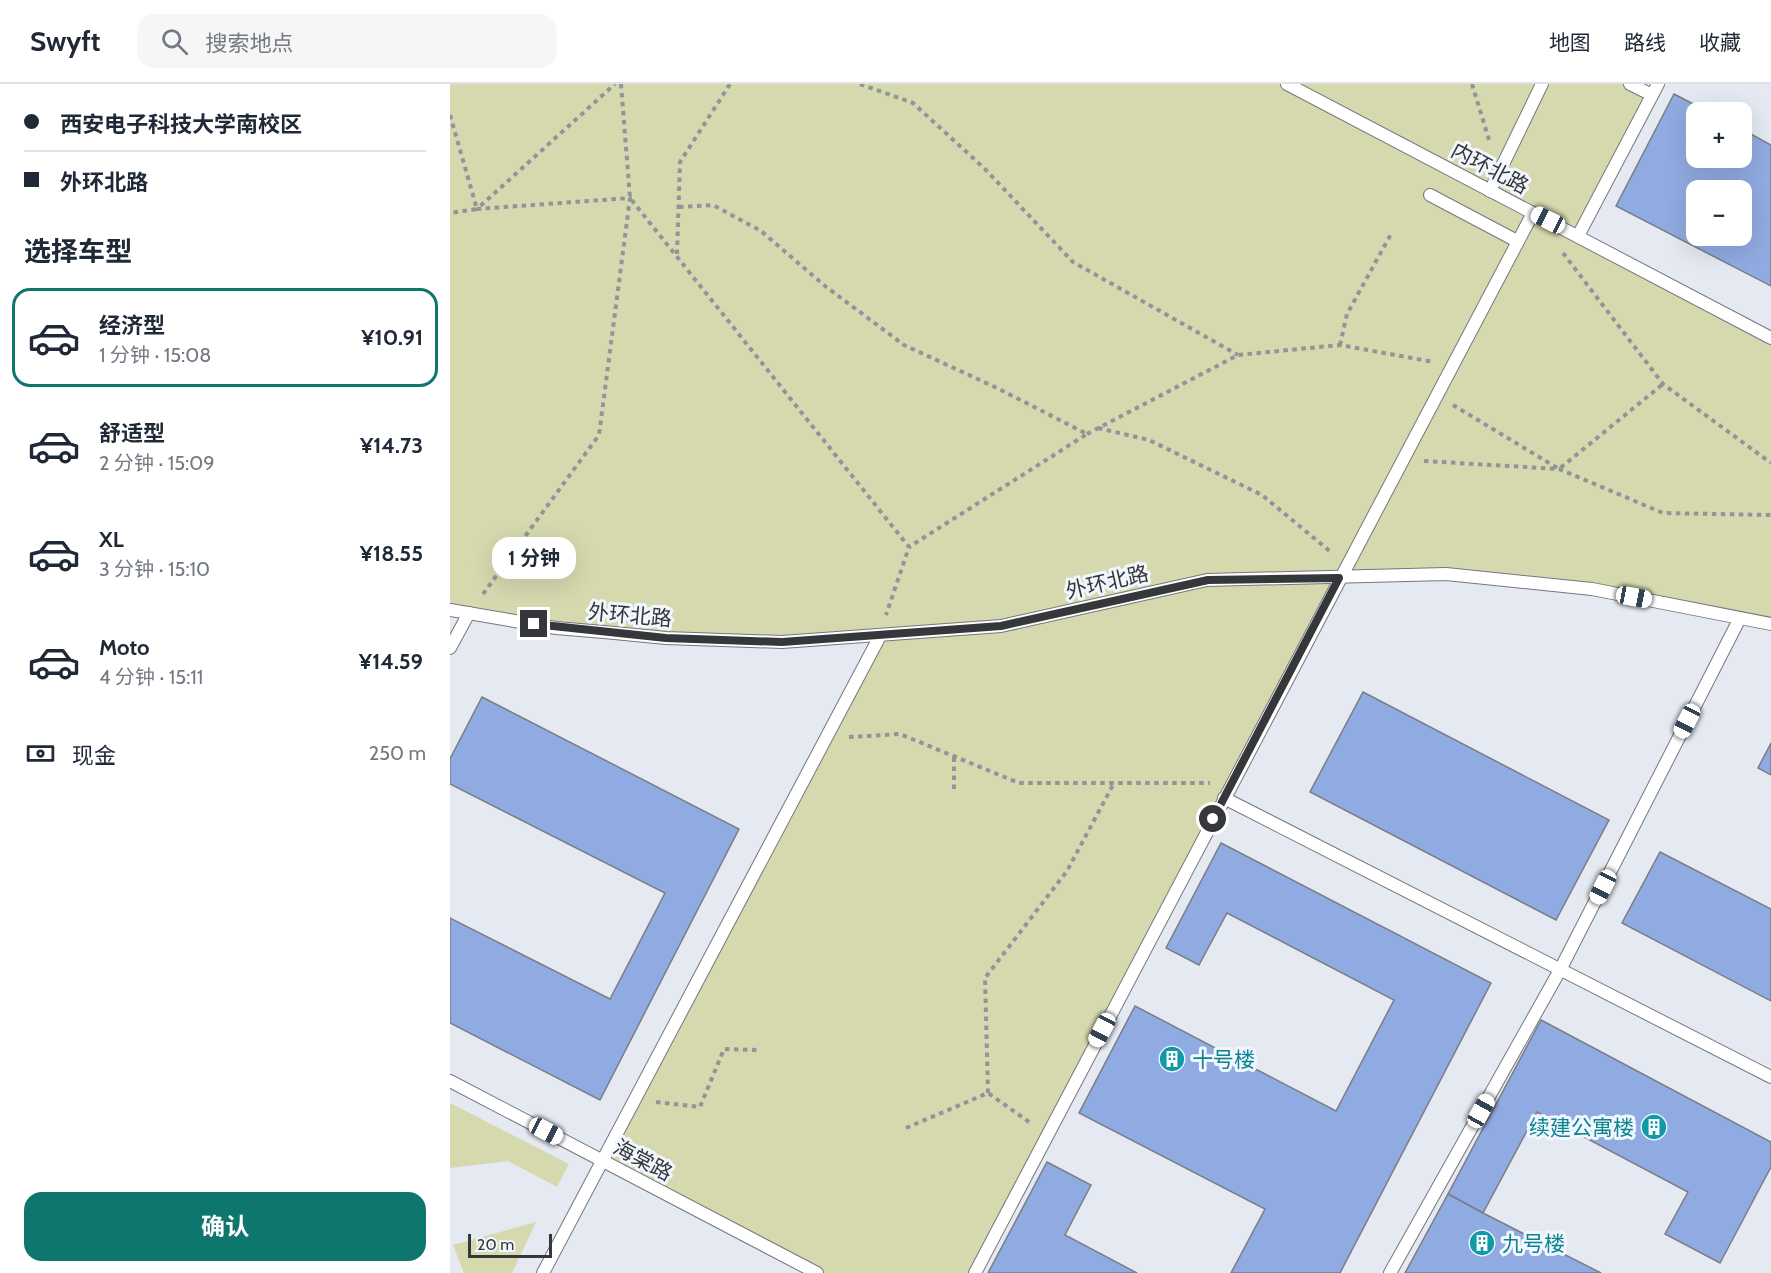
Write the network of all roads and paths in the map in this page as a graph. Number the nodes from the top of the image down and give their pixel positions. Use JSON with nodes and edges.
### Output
{"nodes":[{"id":1,"x":615,"y":84,"type":"edge"},
{"id":2,"x":621,"y":84,"type":"edge"},
{"id":3,"x":730,"y":84,"type":"edge"},
{"id":4,"x":860,"y":84,"type":"edge"},
{"id":5,"x":1287,"y":84,"type":"edge"},
{"id":6,"x":1472,"y":84,"type":"edge"},
{"id":7,"x":1542,"y":84,"type":"edge"},
{"id":8,"x":1630,"y":84,"type":"edge"},
{"id":9,"x":1655,"y":89,"type":"edge"},
{"id":10,"x":450,"y":115,"type":"edge"},
{"id":11,"x":1499,"y":172,"type":"junction"},
{"id":12,"x":1490,"y":191,"type":"junction"},
{"id":13,"x":1430,"y":195,"type":"dead end"},
{"id":14,"x":630,"y":198,"type":"junction"},
{"id":15,"x":679,"y":207,"type":"junction"},
{"id":16,"x":477,"y":209,"type":"junction"},
{"id":17,"x":450,"y":213,"type":"edge"},
{"id":18,"x":1533,"y":213,"type":"junction"},
{"id":19,"x":1391,"y":234,"type":"dead end"},
{"id":20,"x":1578,"y":236,"type":"junction"},
{"id":21,"x":1517,"y":242,"type":"junction"},
{"id":22,"x":1562,"y":251,"type":"dead end"},
{"id":23,"x":677,"y":255,"type":"junction"},
{"id":24,"x":1771,"y":338,"type":"edge"},
{"id":25,"x":1340,"y":345,"type":"junction"},
{"id":26,"x":1238,"y":355,"type":"junction"},
{"id":27,"x":1452,"y":365,"type":"junction"},
{"id":28,"x":1663,"y":384,"type":"junction"},
{"id":29,"x":1437,"y":395,"type":"junction"},
{"id":30,"x":1098,"y":428,"type":"junction"},
{"id":31,"x":1087,"y":434,"type":"junction"},
{"id":32,"x":1402,"y":459,"type":"junction"},
{"id":33,"x":1771,"y":463,"type":"edge"},
{"id":34,"x":1559,"y":469,"type":"junction"},
{"id":35,"x":1771,"y":515,"type":"edge"},
{"id":36,"x":909,"y":547,"type":"junction"},
{"id":37,"x":1346,"y":564,"type":"junction"},
{"id":38,"x":1339,"y":578,"type":"junction"},
{"id":39,"x":450,"y":610,"type":"edge"},
{"id":40,"x":469,"y":613,"type":"junction"},
{"id":41,"x":1740,"y":618,"type":"junction"},
{"id":42,"x":1771,"y":624,"type":"edge"},
{"id":43,"x":880,"y":636,"type":"junction"},
{"id":44,"x":450,"y":648,"type":"edge"},
{"id":45,"x":826,"y":738,"type":"junction"},
{"id":46,"x":954,"y":756,"type":"junction"},
{"id":47,"x":1114,"y":783,"type":"junction"},
{"id":48,"x":1232,"y":784,"type":"junction"},
{"id":49,"x":954,"y":789,"type":"dead end"},
{"id":50,"x":1224,"y":798,"type":"junction"},
{"id":51,"x":1560,"y":970,"type":"junction"},
{"id":52,"x":758,"y":1050,"type":"dead end"},
{"id":53,"x":1771,"y":1077,"type":"edge"},
{"id":54,"x":450,"y":1081,"type":"edge"},
{"id":55,"x":988,"y":1092,"type":"junction"},
{"id":56,"x":635,"y":1100,"type":"junction"},
{"id":57,"x":906,"y":1128,"type":"dead end"},
{"id":58,"x":1047,"y":1135,"type":"junction"},
{"id":59,"x":603,"y":1161,"type":"junction"},
{"id":60,"x":543,"y":1273,"type":"edge"},
{"id":61,"x":817,"y":1273,"type":"edge"},
{"id":62,"x":975,"y":1273,"type":"edge"},
{"id":63,"x":1390,"y":1273,"type":"edge"}],
"edges":[{"from":1,"to":16,"type":"path"},
{"from":2,"to":14,"type":"path"},
{"from":3,"to":15,"type":"path"},
{"from":4,"to":26,"type":"path"},
{"from":5,"to":12,"type":"lane","name":"内环北路"},
{"from":6,"to":11,"type":"path"},
{"from":7,"to":11,"type":"lane"},
{"from":8,"to":9,"type":"lane"},
{"from":9,"to":20,"type":"lane"},
{"from":10,"to":16,"type":"path"},
{"from":11,"to":12,"type":"lane"},
{"from":12,"to":18,"type":"lane","name":"内环北路"},
{"from":13,"to":21,"type":"lane"},
{"from":14,"to":16,"type":"path"},
{"from":14,"to":23,"type":"path"},
{"from":14,"to":40,"type":"path"},
{"from":15,"to":23,"type":"path"},
{"from":15,"to":31,"type":"path"},
{"from":16,"to":17,"type":"path"},
{"from":18,"to":20,"type":"lane","name":"内环北路"},
{"from":18,"to":21,"type":"lane"},
{"from":19,"to":25,"type":"path"},
{"from":20,"to":24,"type":"lane","name":"内环北路"},
{"from":21,"to":27,"type":"lane"},
{"from":22,"to":28,"type":"path"},
{"from":23,"to":36,"type":"path"},
{"from":25,"to":26,"type":"path"},
{"from":25,"to":27,"type":"path"},
{"from":26,"to":30,"type":"path"},
{"from":27,"to":29,"type":"lane"},
{"from":28,"to":33,"type":"path"},
{"from":28,"to":34,"type":"path"},
{"from":29,"to":32,"type":"lane"},
{"from":29,"to":34,"type":"path"},
{"from":30,"to":31,"type":"path"},
{"from":30,"to":37,"type":"path"},
{"from":31,"to":36,"type":"path"},
{"from":32,"to":34,"type":"path"},
{"from":32,"to":37,"type":"lane"},
{"from":34,"to":35,"type":"path"},
{"from":36,"to":43,"type":"path"},
{"from":37,"to":38,"type":"lane"},
{"from":38,"to":41,"type":"lane","name":"外环北路"},
{"from":38,"to":43,"type":"lane","name":"外环北路"},
{"from":38,"to":48,"type":"lane"},
{"from":39,"to":40,"type":"lane","name":"外环北路"},
{"from":40,"to":43,"type":"lane","name":"外环北路"},
{"from":40,"to":44,"type":"lane"},
{"from":41,"to":42,"type":"lane","name":"外环北路"},
{"from":41,"to":51,"type":"lane"},
{"from":43,"to":45,"type":"lane"},
{"from":45,"to":46,"type":"path"},
{"from":45,"to":56,"type":"lane"},
{"from":46,"to":47,"type":"path"},
{"from":46,"to":49,"type":"path"},
{"from":47,"to":48,"type":"path"},
{"from":47,"to":55,"type":"path"},
{"from":48,"to":50,"type":"lane"},
{"from":50,"to":51,"type":"lane"},
{"from":50,"to":58,"type":"lane"},
{"from":51,"to":53,"type":"lane"},
{"from":51,"to":63,"type":"lane"},
{"from":52,"to":56,"type":"path"},
{"from":54,"to":59,"type":"lane","name":"海棠路"},
{"from":55,"to":57,"type":"path"},
{"from":55,"to":58,"type":"path"},
{"from":56,"to":59,"type":"lane"},
{"from":58,"to":62,"type":"lane"},
{"from":59,"to":60,"type":"lane"},
{"from":59,"to":61,"type":"lane","name":"海棠路"}]}
